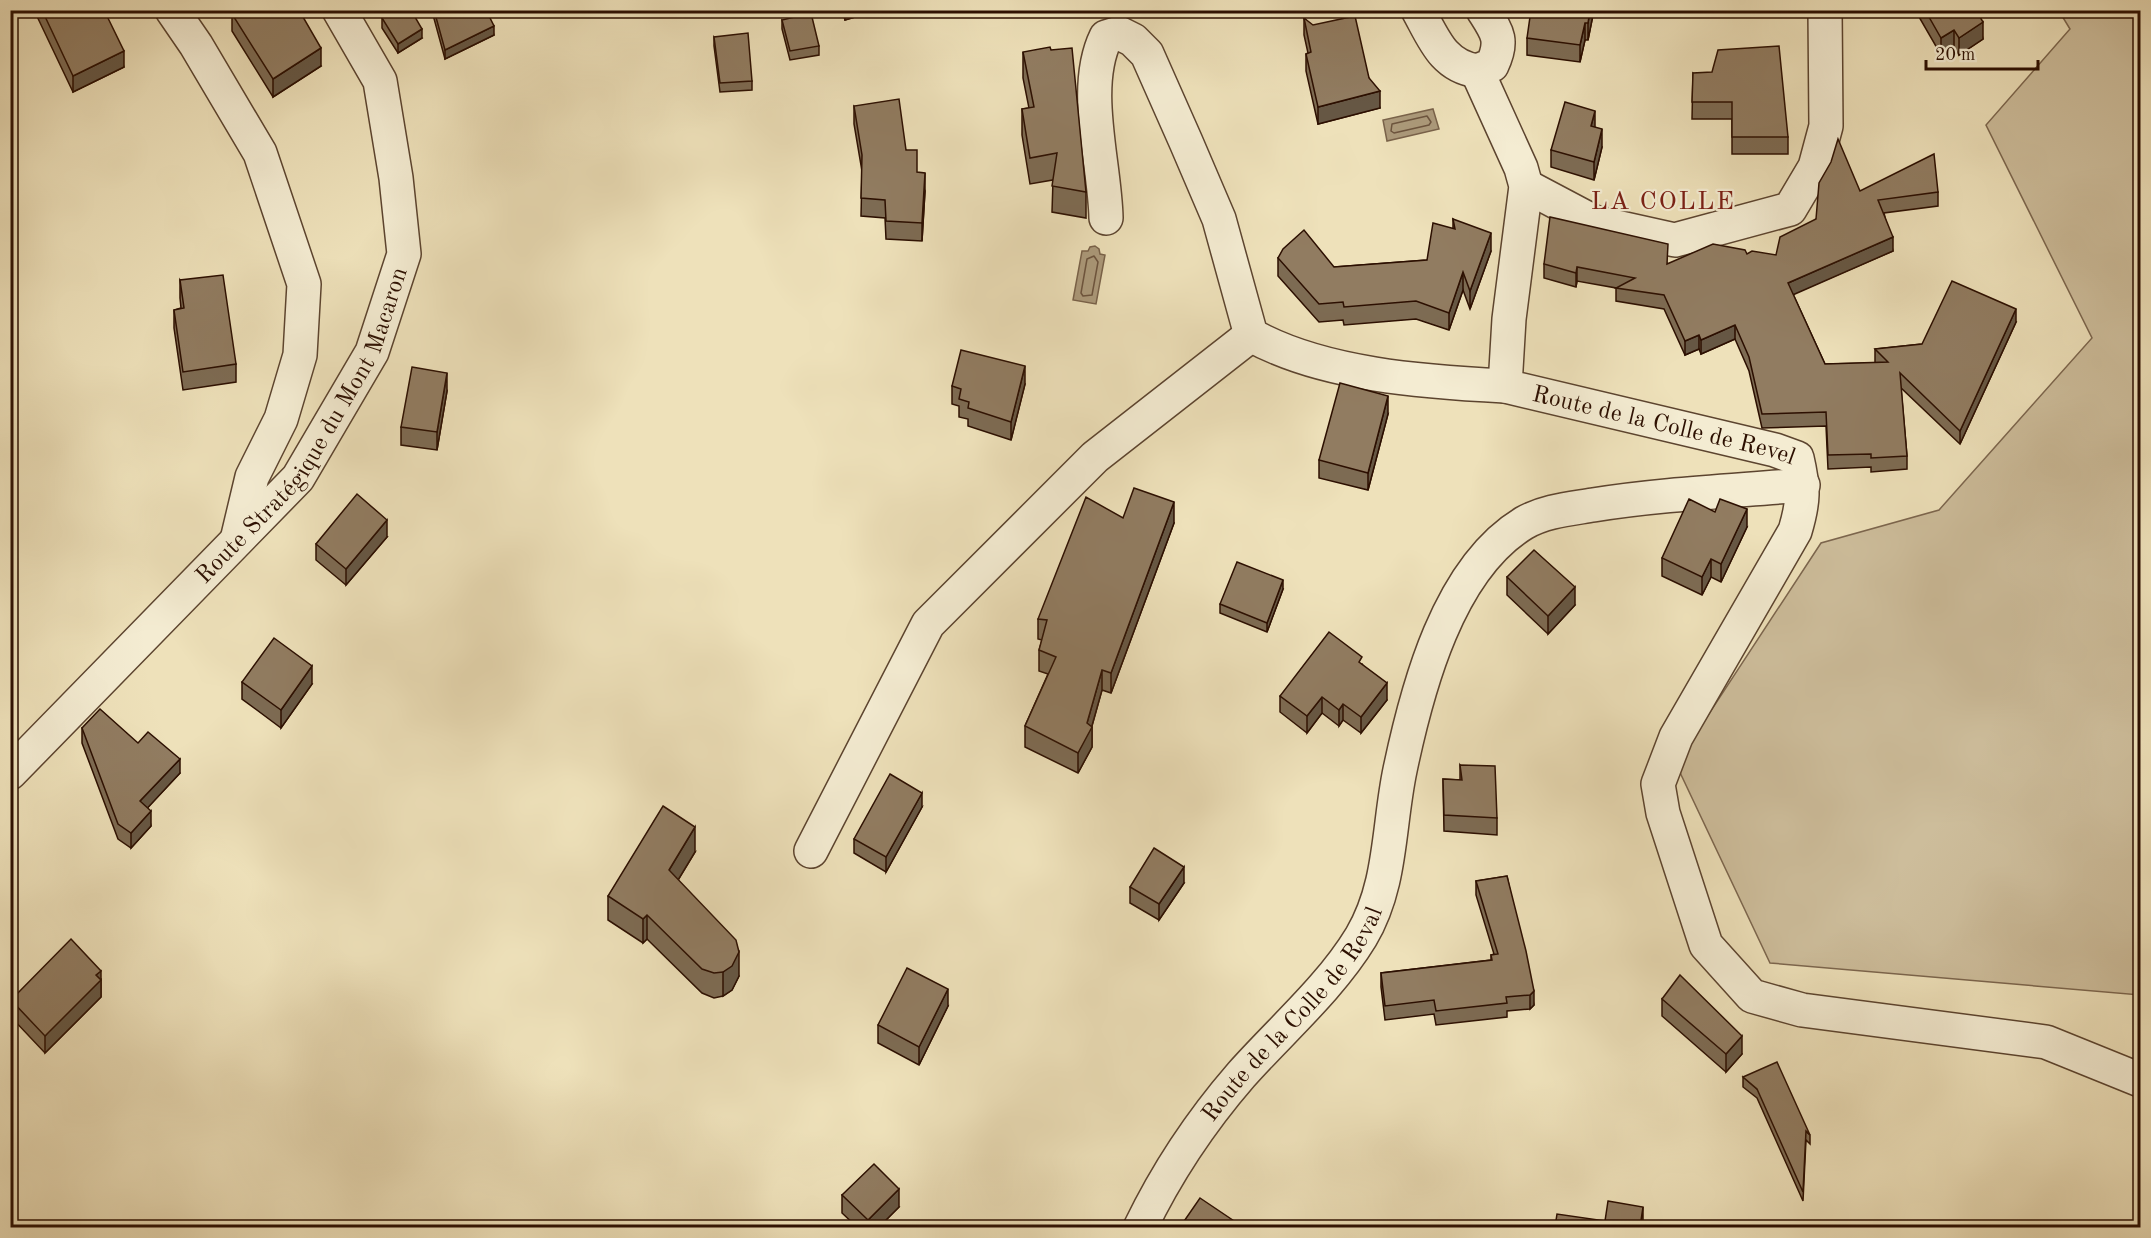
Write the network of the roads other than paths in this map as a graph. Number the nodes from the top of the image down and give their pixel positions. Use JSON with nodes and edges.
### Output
{"nodes":[{"id":1,"x":172,"y":10,"type":"edge"},
{"id":2,"x":339,"y":10,"type":"edge"},
{"id":3,"x":1418,"y":10,"type":"edge"},
{"id":4,"x":1483,"y":10,"type":"edge"},
{"id":5,"x":1825,"y":10,"type":"edge"},
{"id":6,"x":1477,"y":71,"type":"junction"},
{"id":7,"x":1526,"y":186,"type":"junction"},
{"id":8,"x":1106,"y":218,"type":"dead end"},
{"id":9,"x":1251,"y":335,"type":"junction"},
{"id":10,"x":1505,"y":386,"type":"junction"},
{"id":11,"x":1803,"y":485,"type":"junction"},
{"id":12,"x":236,"y":542,"type":"junction"},
{"id":13,"x":10,"y":773,"type":"edge"},
{"id":14,"x":1398,"y":781,"type":"joint"},
{"id":15,"x":811,"y":851,"type":"dead end"},
{"id":16,"x":2140,"y":1080,"type":"edge"},
{"id":17,"x":1140,"y":1227,"type":"edge"}],
"edges":[{"from":1,"to":12,"type":"street"},
{"from":2,"to":12,"type":"street","name":"Route Stratégique du Mont Macaron"},
{"from":3,"to":6,"type":"street"},
{"from":4,"to":6,"type":"street"},
{"from":5,"to":7,"type":"street"},
{"from":6,"to":7,"type":"street","name":"Route de la Colle de Revel"},
{"from":7,"to":10,"type":"street","name":"Route de la Colle de Revel"},
{"from":8,"to":9,"type":"street"},
{"from":9,"to":10,"type":"street"},
{"from":9,"to":15,"type":"street"},
{"from":10,"to":11,"type":"street","name":"Route de la Colle de Revel"},
{"from":11,"to":14,"type":"street","name":"Route de la Colle de Revel"},
{"from":11,"to":16,"type":"street"},
{"from":12,"to":13,"type":"street","name":"Route Stratégique du Mont Macaron"},
{"from":14,"to":17,"type":"street","name":"Route de la Colle de Reval"}]}
